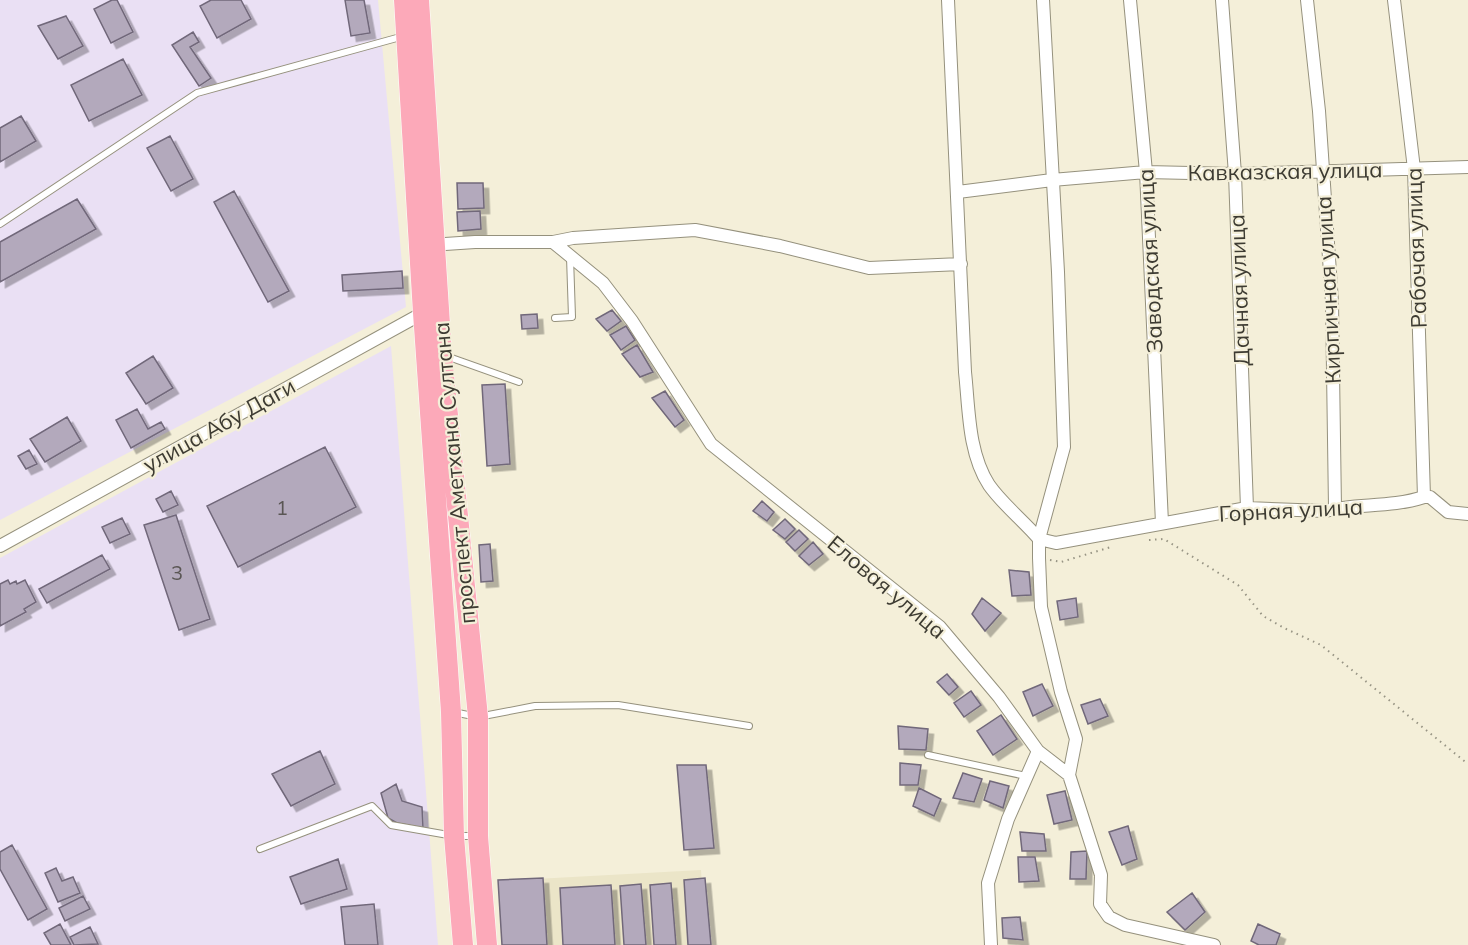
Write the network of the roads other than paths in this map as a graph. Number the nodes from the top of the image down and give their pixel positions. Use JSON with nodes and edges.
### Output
{"nodes":[{"id":1,"x":404,"y":0,"type":"edge"},
{"id":2,"x":419,"y":0,"type":"edge"},
{"id":3,"x":948,"y":0,"type":"edge"},
{"id":4,"x":1043,"y":0,"type":"edge"},
{"id":5,"x":1130,"y":0,"type":"edge"},
{"id":6,"x":1222,"y":0,"type":"edge"},
{"id":7,"x":1307,"y":0,"type":"edge"},
{"id":8,"x":1394,"y":0,"type":"edge"},
{"id":9,"x":414,"y":38,"type":"junction"},
{"id":10,"x":1468,"y":167,"type":"edge"},
{"id":11,"x":1414,"y":169,"type":"junction"},
{"id":12,"x":1146,"y":172,"type":"junction"},
{"id":13,"x":1322,"y":172,"type":"junction"},
{"id":14,"x":1234,"y":174,"type":"junction"},
{"id":15,"x":1052,"y":180,"type":"junction"},
{"id":16,"x":958,"y":192,"type":"junction"},
{"id":17,"x":0,"y":224,"type":"edge"},
{"id":18,"x":553,"y":242,"type":"junction"},
{"id":19,"x":427,"y":245,"type":"junction"},
{"id":20,"x":570,"y":256,"type":"junction"},
{"id":21,"x":961,"y":264,"type":"junction"},
{"id":22,"x":432,"y":315,"type":"junction"},
{"id":23,"x":555,"y":318,"type":"dead end"},
{"id":24,"x":434,"y":351,"type":"junction"},
{"id":25,"x":519,"y":382,"type":"dead end"},
{"id":26,"x":1424,"y":497,"type":"junction"},
{"id":27,"x":1247,"y":508,"type":"junction"},
{"id":28,"x":1335,"y":508,"type":"junction"},
{"id":29,"x":1468,"y":514,"type":"edge"},
{"id":30,"x":1162,"y":523,"type":"junction"},
{"id":31,"x":1039,"y":539,"type":"junction"},
{"id":32,"x":0,"y":546,"type":"edge"},
{"id":33,"x":452,"y":712,"type":"junction"},
{"id":34,"x":478,"y":717,"type":"junction"},
{"id":35,"x":749,"y":726,"type":"dead end"},
{"id":36,"x":1038,"y":751,"type":"junction"},
{"id":37,"x":928,"y":755,"type":"dead end"},
{"id":38,"x":1069,"y":775,"type":"junction"},
{"id":39,"x":1027,"y":776,"type":"junction"},
{"id":40,"x":454,"y":836,"type":"junction"},
{"id":41,"x":478,"y":836,"type":"junction"},
{"id":42,"x":260,"y":849,"type":"dead end"},
{"id":43,"x":463,"y":945,"type":"edge"},
{"id":44,"x":487,"y":945,"type":"edge"},
{"id":45,"x":991,"y":945,"type":"edge"},
{"id":46,"x":1214,"y":945,"type":"edge"}],
"edges":[{"from":1,"to":9,"type":"main road"},
{"from":2,"to":9,"type":"main road"},
{"from":3,"to":16,"type":"street"},
{"from":4,"to":15,"type":"street"},
{"from":5,"to":12,"type":"street","name":"Заводская улица"},
{"from":6,"to":14,"type":"street","name":"Дачная улица"},
{"from":7,"to":13,"type":"street","name":"Кирпичная улица"},
{"from":8,"to":11,"type":"street","name":"Рабочая улица"},
{"from":9,"to":17,"type":"lane"},
{"from":9,"to":19,"type":"main road"},
{"from":10,"to":11,"type":"street","name":"Кавказская улица"},
{"from":11,"to":13,"type":"street","name":"Кавказская улица"},
{"from":11,"to":26,"type":"street","name":"Рабочая улица"},
{"from":12,"to":14,"type":"street","name":"Кавказская улица"},
{"from":12,"to":15,"type":"street","name":"Кавказская улица"},
{"from":12,"to":30,"type":"street","name":"Заводская улица"},
{"from":13,"to":14,"type":"street","name":"Кавказская улица"},
{"from":13,"to":28,"type":"street","name":"Кирпичная улица"},
{"from":14,"to":27,"type":"street","name":"Дачная улица"},
{"from":15,"to":16,"type":"street","name":"Кавказская улица"},
{"from":15,"to":31,"type":"street"},
{"from":16,"to":21,"type":"street"},
{"from":18,"to":19,"type":"street"},
{"from":18,"to":20,"type":"street","name":"Еловая улица"},
{"from":18,"to":21,"type":"street"},
{"from":19,"to":22,"type":"main road"},
{"from":20,"to":23,"type":"lane"},
{"from":20,"to":36,"type":"street","name":"Еловая улица"},
{"from":21,"to":31,"type":"street"},
{"from":22,"to":24,"type":"main road"},
{"from":22,"to":32,"type":"street","name":"улица Абу Даги"},
{"from":24,"to":25,"type":"lane"},
{"from":24,"to":33,"type":"main road"},
{"from":24,"to":34,"type":"main road","name":"проспект Аметхана Султана"},
{"from":26,"to":28,"type":"street","name":"Горная улица"},
{"from":26,"to":29,"type":"street"},
{"from":27,"to":28,"type":"street","name":"Горная улица"},
{"from":27,"to":30,"type":"street","name":"Горная улица"},
{"from":30,"to":31,"type":"street","name":"Горная улица"},
{"from":31,"to":38,"type":"street"},
{"from":33,"to":34,"type":"lane"},
{"from":33,"to":40,"type":"main road"},
{"from":34,"to":35,"type":"lane"},
{"from":34,"to":41,"type":"main road","name":"проспект Аметхана Султана"},
{"from":36,"to":38,"type":"street","name":"Еловая улица"},
{"from":36,"to":39,"type":"street"},
{"from":37,"to":39,"type":"lane"},
{"from":38,"to":46,"type":"street"},
{"from":39,"to":45,"type":"street"},
{"from":40,"to":41,"type":"lane"},
{"from":40,"to":42,"type":"lane"},
{"from":40,"to":43,"type":"main road"},
{"from":41,"to":44,"type":"main road","name":"проспект Аметхана Султана"}]}
